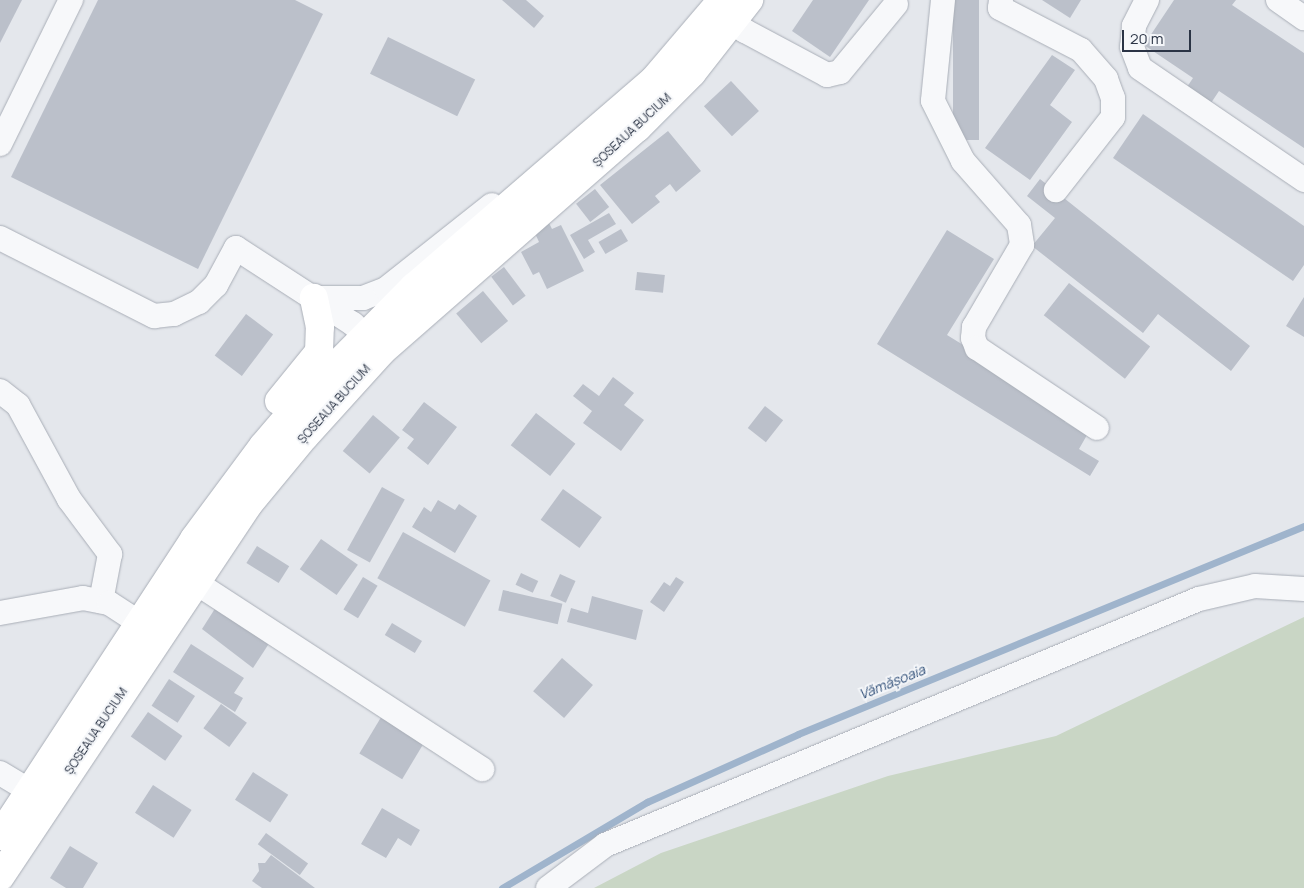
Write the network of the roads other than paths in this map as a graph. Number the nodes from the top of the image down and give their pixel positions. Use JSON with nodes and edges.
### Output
{"nodes":[{"id":1,"x":71,"y":0,"type":"edge"},
{"id":2,"x":750,"y":0,"type":"edge"},
{"id":3,"x":943,"y":0,"type":"edge"},
{"id":4,"x":1001,"y":0,"type":"edge"},
{"id":5,"x":1147,"y":0,"type":"edge"},
{"id":6,"x":1278,"y":0,"type":"edge"},
{"id":7,"x":896,"y":4,"type":"dead end"},
{"id":8,"x":724,"y":10,"type":"edge"},
{"id":9,"x":1304,"y":18,"type":"edge"},
{"id":10,"x":7,"y":111,"type":"edge"},
{"id":11,"x":585,"y":139,"type":"junction"},
{"id":12,"x":0,"y":144,"type":"edge"},
{"id":13,"x":1304,"y":180,"type":"edge"},
{"id":14,"x":1056,"y":190,"type":"dead end"},
{"id":15,"x":0,"y":238,"type":"edge"},
{"id":16,"x":314,"y":298,"type":"junction"},
{"id":17,"x":373,"y":343,"type":"junction"},
{"id":18,"x":0,"y":391,"type":"edge"},
{"id":19,"x":1097,"y":428,"type":"dead end"},
{"id":20,"x":264,"y":446,"type":"junction"},
{"id":21,"x":195,"y":582,"type":"junction"},
{"id":22,"x":1304,"y":589,"type":"edge"},
{"id":23,"x":101,"y":601,"type":"junction"},
{"id":24,"x":0,"y":613,"type":"edge"},
{"id":25,"x":149,"y":629,"type":"junction"},
{"id":26,"x":482,"y":769,"type":"dead end"},
{"id":27,"x":0,"y":773,"type":"edge"},
{"id":28,"x":39,"y":797,"type":"junction"},
{"id":29,"x":0,"y":836,"type":"edge"},
{"id":30,"x":0,"y":877,"type":"edge"},
{"id":31,"x":548,"y":888,"type":"edge"}],
"edges":[{"from":1,"to":10,"type":"lane"},
{"from":2,"to":8,"type":"main road","name":"ȘOSEAUA BUCIUM"},
{"from":3,"to":19,"type":"lane"},
{"from":4,"to":14,"type":"lane"},
{"from":5,"to":13,"type":"lane"},
{"from":6,"to":9,"type":"lane"},
{"from":7,"to":8,"type":"lane"},
{"from":8,"to":11,"type":"main road","name":"ȘOSEAUA BUCIUM"},
{"from":8,"to":17,"type":"main road","name":"ȘOSEAUA BUCIUM"},
{"from":10,"to":12,"type":"lane"},
{"from":11,"to":16,"type":"lane"},
{"from":11,"to":17,"type":"main road","name":"ȘOSEAUA BUCIUM"},
{"from":15,"to":16,"type":"lane"},
{"from":16,"to":17,"type":"lane"},
{"from":16,"to":20,"type":"main road"},
{"from":17,"to":20,"type":"main road","name":"ȘOSEAUA BUCIUM"},
{"from":17,"to":21,"type":"main road","name":"ȘOSEAUA BUCIUM"},
{"from":18,"to":23,"type":"lane"},
{"from":20,"to":25,"type":"main road","name":"ȘOSEAUA BUCIUM"},
{"from":21,"to":25,"type":"main road","name":"ȘOSEAUA BUCIUM"},
{"from":21,"to":26,"type":"lane"},
{"from":22,"to":31,"type":"lane"},
{"from":23,"to":24,"type":"lane"},
{"from":23,"to":25,"type":"lane"},
{"from":25,"to":28,"type":"main road","name":"ȘOSEAUA BUCIUM"},
{"from":27,"to":28,"type":"lane"},
{"from":28,"to":29,"type":"main road","name":"ȘOSEAUA BUCIUM"},
{"from":28,"to":30,"type":"main road","name":"ȘOSEAUA BUCIUM"}]}
